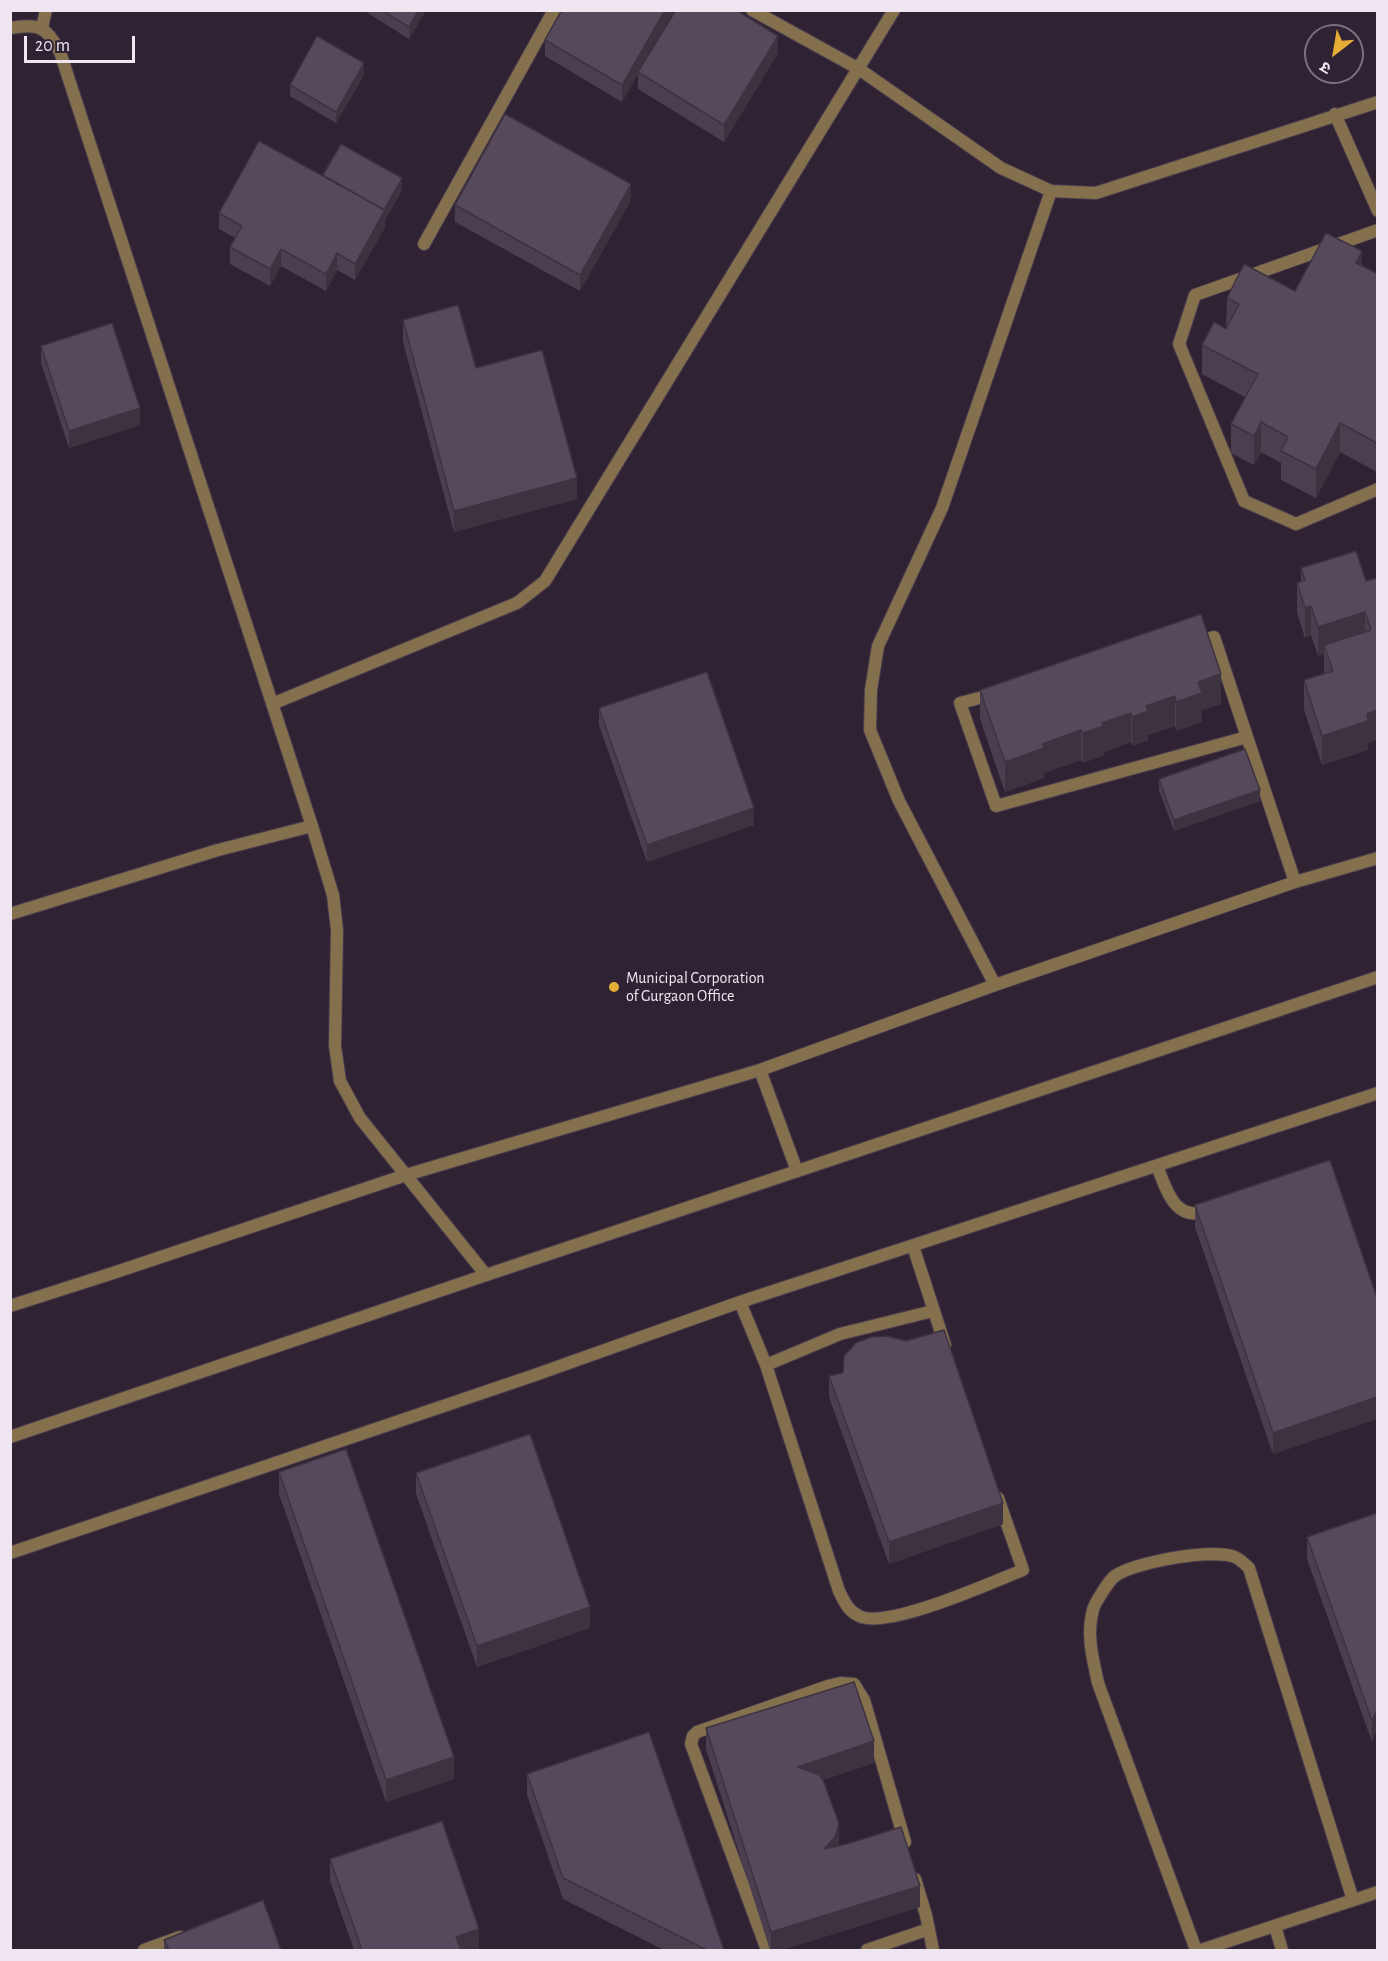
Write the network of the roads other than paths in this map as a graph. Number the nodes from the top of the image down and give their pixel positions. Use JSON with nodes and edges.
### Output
{"nodes":[{"id":1,"x":46,"y":10,"type":"edge"},
{"id":2,"x":554,"y":10,"type":"edge"},
{"id":3,"x":752,"y":10,"type":"edge"},
{"id":4,"x":894,"y":10,"type":"edge"},
{"id":5,"x":10,"y":28,"type":"edge"},
{"id":6,"x":42,"y":28,"type":"junction"},
{"id":7,"x":859,"y":69,"type":"junction"},
{"id":8,"x":1377,"y":102,"type":"edge"},
{"id":9,"x":1335,"y":114,"type":"junction"},
{"id":10,"x":1051,"y":191,"type":"junction"},
{"id":11,"x":1377,"y":211,"type":"edge"},
{"id":12,"x":1377,"y":230,"type":"edge"},
{"id":13,"x":424,"y":244,"type":"dead end"},
{"id":14,"x":1377,"y":489,"type":"edge"},
{"id":15,"x":1179,"y":646,"type":"edge"},
{"id":16,"x":1006,"y":691,"type":"edge"},
{"id":17,"x":272,"y":704,"type":"junction"},
{"id":18,"x":1247,"y":737,"type":"junction"},
{"id":19,"x":312,"y":826,"type":"junction"},
{"id":20,"x":1377,"y":858,"type":"edge"},
{"id":21,"x":1295,"y":882,"type":"junction"},
{"id":22,"x":10,"y":914,"type":"edge"},
{"id":23,"x":1377,"y":976,"type":"edge"},
{"id":24,"x":995,"y":985,"type":"junction"},
{"id":25,"x":760,"y":1070,"type":"junction"},
{"id":26,"x":1377,"y":1093,"type":"edge"},
{"id":27,"x":1157,"y":1166,"type":"junction"},
{"id":28,"x":797,"y":1171,"type":"junction"},
{"id":29,"x":406,"y":1175,"type":"junction"},
{"id":30,"x":1221,"y":1207,"type":"edge"},
{"id":31,"x":913,"y":1246,"type":"junction"},
{"id":32,"x":486,"y":1275,"type":"junction"},
{"id":33,"x":740,"y":1302,"type":"junction"},
{"id":34,"x":10,"y":1306,"type":"edge"},
{"id":35,"x":933,"y":1311,"type":"junction"},
{"id":36,"x":948,"y":1356,"type":"edge"},
{"id":37,"x":765,"y":1365,"type":"junction"},
{"id":38,"x":10,"y":1437,"type":"edge"},
{"id":39,"x":996,"y":1491,"type":"edge"},
{"id":40,"x":10,"y":1553,"type":"edge"},
{"id":41,"x":1377,"y":1892,"type":"edge"},
{"id":42,"x":1353,"y":1900,"type":"junction"},
{"id":43,"x":1275,"y":1926,"type":"junction"},
{"id":44,"x":929,"y":1929,"type":"junction"},
{"id":45,"x":188,"y":1934,"type":"edge"},
{"id":46,"x":144,"y":1950,"type":"edge"},
{"id":47,"x":767,"y":1950,"type":"edge"},
{"id":48,"x":867,"y":1950,"type":"edge"},
{"id":49,"x":933,"y":1950,"type":"edge"},
{"id":50,"x":1196,"y":1950,"type":"edge"},
{"id":51,"x":1201,"y":1950,"type":"edge"},
{"id":52,"x":1282,"y":1950,"type":"edge"}],
"edges":[{"from":1,"to":6,"type":"street"},
{"from":2,"to":13,"type":"street"},
{"from":3,"to":7,"type":"street"},
{"from":4,"to":7,"type":"street"},
{"from":5,"to":6,"type":"street"},
{"from":6,"to":17,"type":"street"},
{"from":7,"to":10,"type":"street"},
{"from":7,"to":17,"type":"street"},
{"from":8,"to":9,"type":"street"},
{"from":9,"to":10,"type":"street"},
{"from":9,"to":11,"type":"street"},
{"from":10,"to":24,"type":"street"},
{"from":12,"to":14,"type":"street"},
{"from":15,"to":18,"type":"street"},
{"from":16,"to":18,"type":"street"},
{"from":17,"to":19,"type":"street"},
{"from":18,"to":21,"type":"street"},
{"from":19,"to":22,"type":"street"},
{"from":19,"to":29,"type":"street"},
{"from":20,"to":21,"type":"street"},
{"from":21,"to":24,"type":"street"},
{"from":23,"to":28,"type":"street"},
{"from":24,"to":25,"type":"street"},
{"from":25,"to":28,"type":"street"},
{"from":25,"to":29,"type":"street"},
{"from":26,"to":27,"type":"street"},
{"from":27,"to":30,"type":"street"},
{"from":27,"to":31,"type":"street"},
{"from":28,"to":32,"type":"street"},
{"from":29,"to":32,"type":"street"},
{"from":29,"to":34,"type":"street"},
{"from":31,"to":33,"type":"street"},
{"from":31,"to":35,"type":"street"},
{"from":32,"to":38,"type":"street"},
{"from":33,"to":37,"type":"street"},
{"from":33,"to":40,"type":"street"},
{"from":35,"to":36,"type":"street"},
{"from":35,"to":37,"type":"street"},
{"from":37,"to":39,"type":"street"},
{"from":41,"to":42,"type":"street"},
{"from":42,"to":43,"type":"street"},
{"from":42,"to":50,"type":"street"},
{"from":43,"to":51,"type":"street"},
{"from":43,"to":52,"type":"street"},
{"from":44,"to":47,"type":"street"},
{"from":44,"to":48,"type":"street"},
{"from":44,"to":49,"type":"street"},
{"from":45,"to":46,"type":"street"}]}
